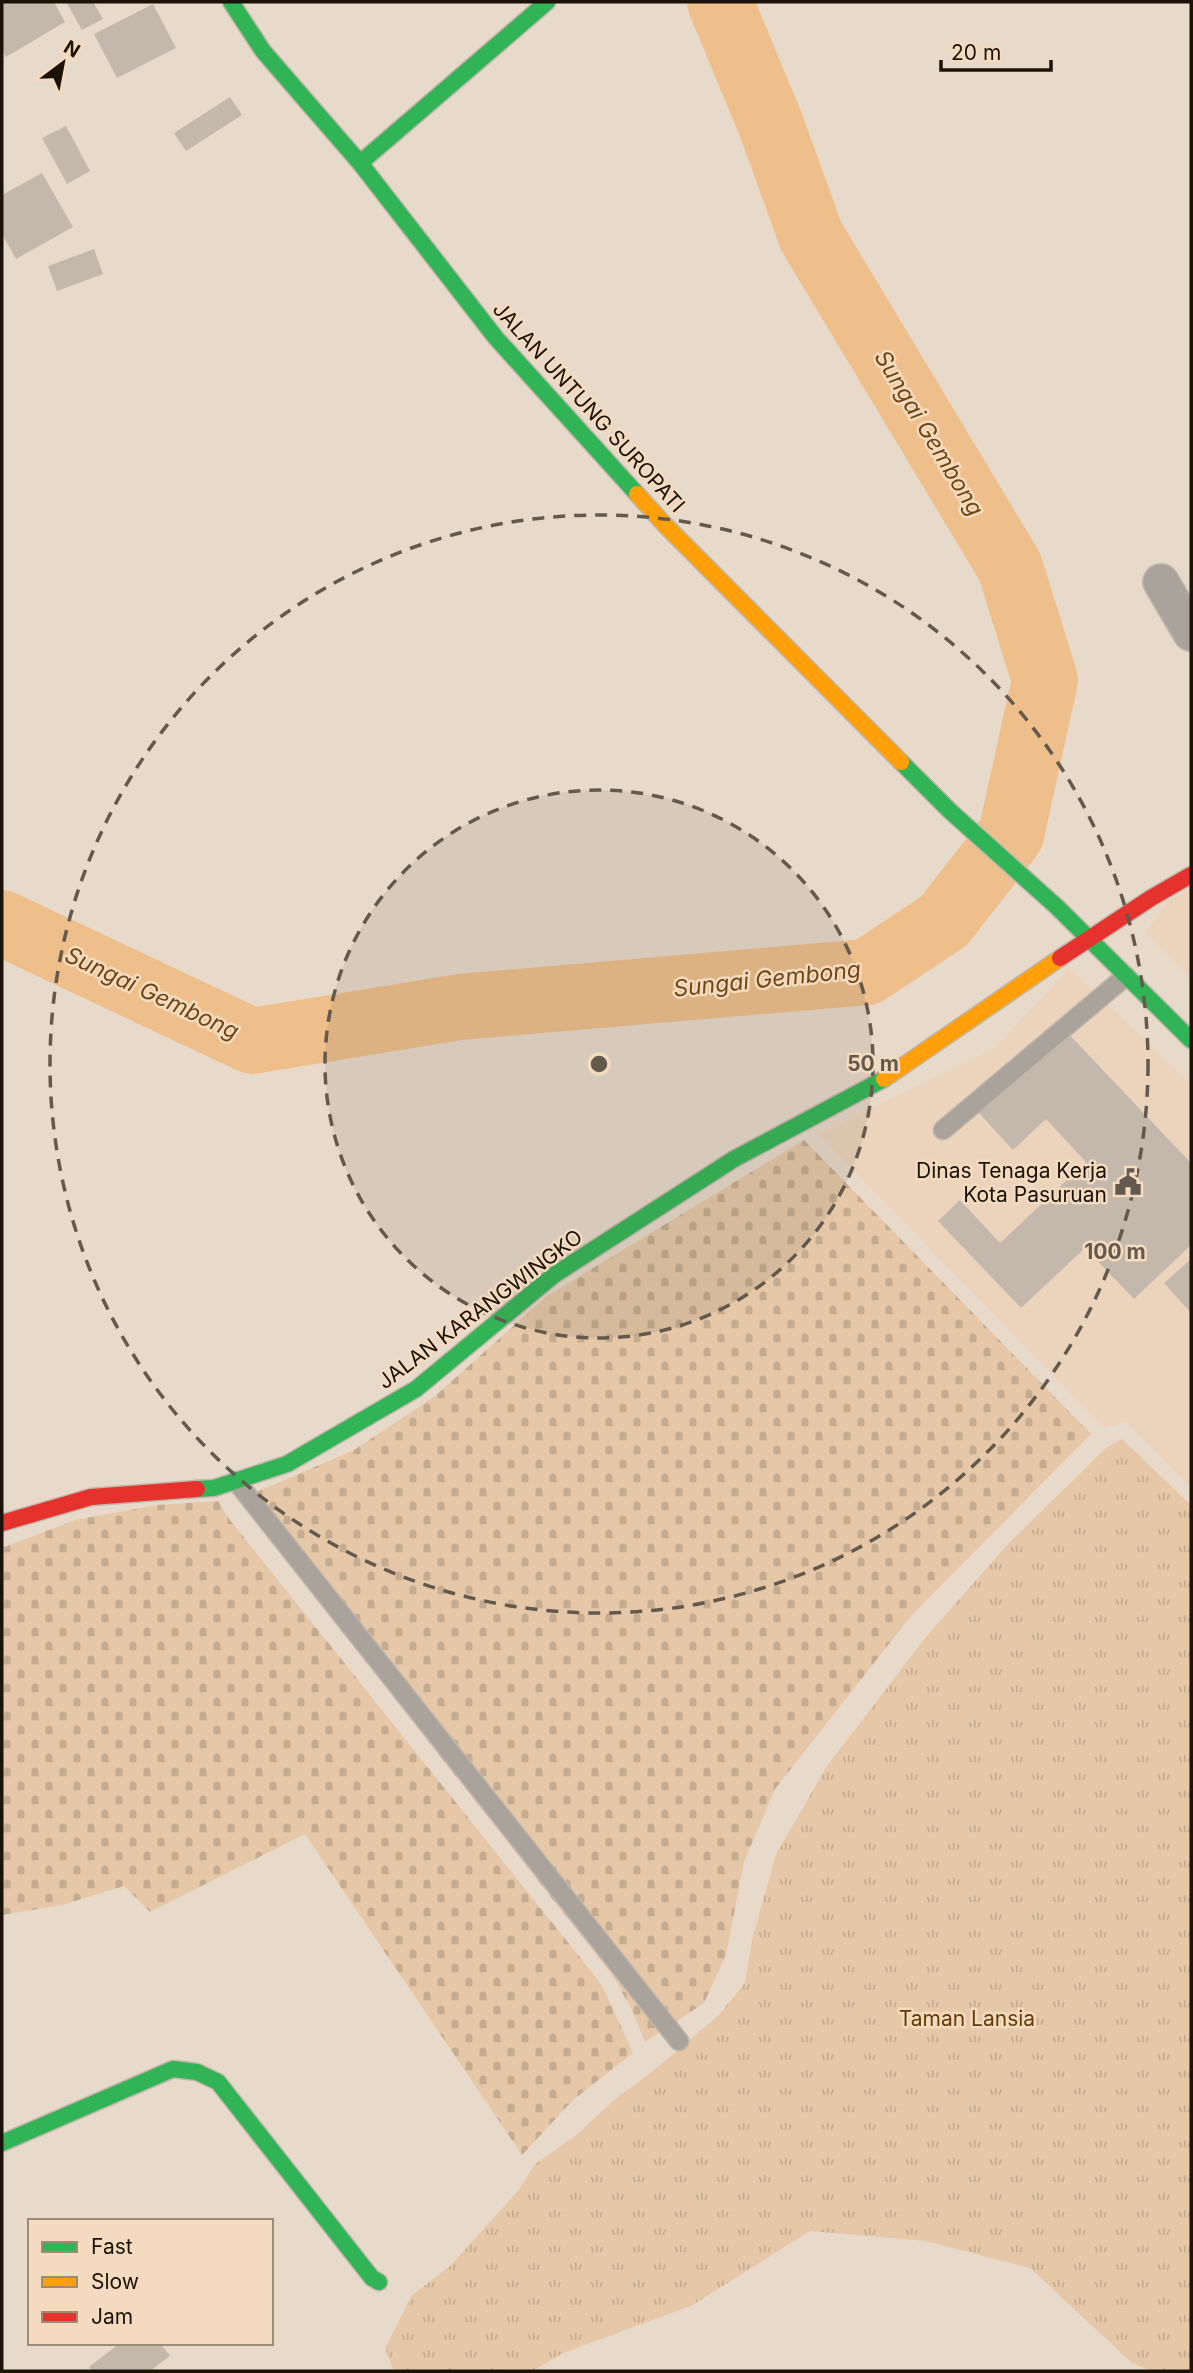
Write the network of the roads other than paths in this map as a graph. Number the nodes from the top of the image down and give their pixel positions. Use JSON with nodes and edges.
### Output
{"nodes":[{"id":1,"x":231,"y":2,"type":"edge"},
{"id":2,"x":547,"y":2,"type":"edge"},
{"id":3,"x":360,"y":163,"type":"junction"},
{"id":4,"x":1161,"y":582,"type":"dead end"},
{"id":5,"x":1191,"y":634,"type":"edge"},
{"id":6,"x":1191,"y":875,"type":"edge"},
{"id":7,"x":1087,"y":939,"type":"junction"},
{"id":8,"x":1126,"y":976,"type":"junction"},
{"id":9,"x":1191,"y":1040,"type":"edge"},
{"id":10,"x":943,"y":1130,"type":"dead end"},
{"id":11,"x":236,"y":1481,"type":"junction"},
{"id":12,"x":2,"y":1523,"type":"edge"},
{"id":13,"x":679,"y":2041,"type":"dead end"},
{"id":14,"x":2,"y":2143,"type":"edge"},
{"id":15,"x":379,"y":2282,"type":"dead end"}],
"edges":[{"from":1,"to":3,"type":"main road","name":"JALAN UNTUNG SUROPATI"},
{"from":2,"to":3,"type":"main road"},
{"from":3,"to":7,"type":"main road","name":"JALAN UNTUNG SUROPATI"},
{"from":4,"to":5,"type":"street"},
{"from":6,"to":7,"type":"main road","name":"JALAN KARANGWINGKO"},
{"from":7,"to":8,"type":"main road"},
{"from":7,"to":11,"type":"main road","name":"JALAN KARANGWINGKO"},
{"from":8,"to":9,"type":"main road"},
{"from":8,"to":10,"type":"lane"},
{"from":11,"to":12,"type":"main road","name":"JALAN KARANGWINGKO"},
{"from":11,"to":13,"type":"lane"},
{"from":14,"to":15,"type":"main road"}]}
